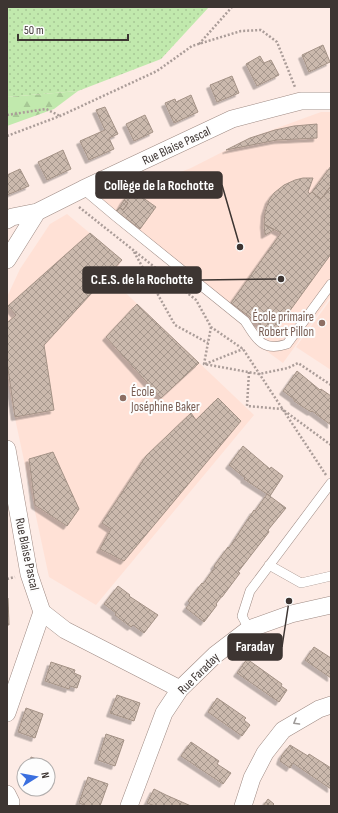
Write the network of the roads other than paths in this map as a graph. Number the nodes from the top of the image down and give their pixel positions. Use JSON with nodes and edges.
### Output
{"nodes":[{"id":1,"x":331,"y":101,"type":"edge"},
{"id":2,"x":83,"y":189,"type":"junction"},
{"id":3,"x":37,"y":212,"type":"junction"},
{"id":4,"x":7,"y":220,"type":"edge"},
{"id":5,"x":7,"y":260,"type":"edge"},
{"id":6,"x":331,"y":284,"type":"edge"},
{"id":7,"x":7,"y":449,"type":"edge"},
{"id":8,"x":329,"y":479,"type":"edge"},
{"id":9,"x":269,"y":565,"type":"junction"},
{"id":10,"x":331,"y":576,"type":"edge"},
{"id":11,"x":331,"y":605,"type":"edge"},
{"id":12,"x":42,"y":612,"type":"junction"},
{"id":13,"x":249,"y":630,"type":"junction"},
{"id":14,"x":180,"y":689,"type":"junction"},
{"id":15,"x":331,"y":705,"type":"edge"},
{"id":16,"x":7,"y":713,"type":"edge"},
{"id":17,"x":7,"y":794,"type":"edge"},
{"id":18,"x":10,"y":806,"type":"edge"},
{"id":19,"x":129,"y":806,"type":"edge"},
{"id":20,"x":243,"y":806,"type":"edge"}],
"edges":[{"from":1,"to":2,"type":"street","name":"Rue Blaise Pascal"},
{"from":2,"to":3,"type":"street","name":"Rue Blaise Pascal"},
{"from":2,"to":6,"type":"lane"},
{"from":3,"to":4,"type":"street"},
{"from":3,"to":5,"type":"street"},
{"from":7,"to":12,"type":"street","name":"Rue Blaise Pascal"},
{"from":8,"to":9,"type":"lane"},
{"from":9,"to":10,"type":"lane"},
{"from":9,"to":13,"type":"lane"},
{"from":11,"to":13,"type":"street","name":"Rue Faraday"},
{"from":12,"to":14,"type":"street"},
{"from":12,"to":16,"type":"street"},
{"from":13,"to":14,"type":"street","name":"Rue Faraday"},
{"from":14,"to":19,"type":"street","name":"Rue Faraday"},
{"from":15,"to":20,"type":"street","one_way":true},
{"from":17,"to":18,"type":"street"}]}
